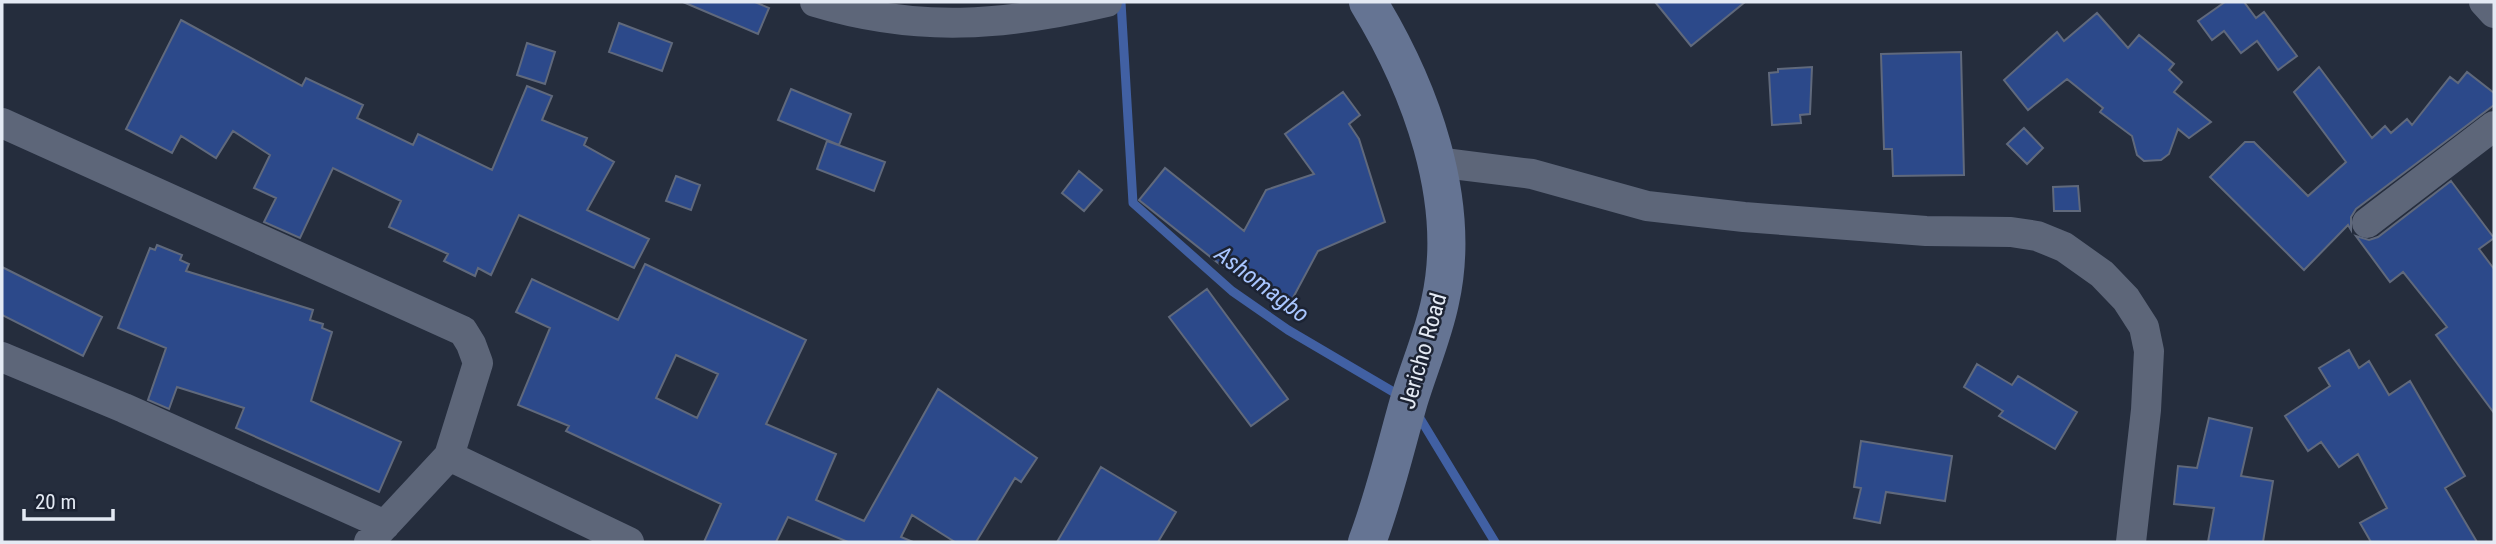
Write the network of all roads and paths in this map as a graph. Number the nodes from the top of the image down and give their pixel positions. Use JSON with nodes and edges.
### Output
{"nodes":[{"id":1,"x":815,"y":2,"type":"edge"},
{"id":2,"x":1107,"y":2,"type":"edge"},
{"id":3,"x":1368,"y":2,"type":"edge"},
{"id":4,"x":2484,"y":2,"type":"edge"},
{"id":5,"x":2494,"y":13,"type":"edge"},
{"id":6,"x":2,"y":123,"type":"edge"},
{"id":7,"x":2494,"y":125,"type":"edge"},
{"id":8,"x":1436,"y":162,"type":"junction"},
{"id":9,"x":2367,"y":223,"type":"dead end"},
{"id":10,"x":2,"y":358,"type":"edge"},
{"id":11,"x":449,"y":456,"type":"junction"},
{"id":12,"x":377,"y":534,"type":"edge"},
{"id":13,"x":629,"y":542,"type":"edge"},
{"id":14,"x":1367,"y":542,"type":"edge"},
{"id":15,"x":2132,"y":542,"type":"edge"}],
"edges":[{"from":1,"to":2,"type":"street"},
{"from":3,"to":8,"type":"street","name":"Jericho Road"},
{"from":4,"to":5,"type":"street"},
{"from":6,"to":11,"type":"street"},
{"from":7,"to":9,"type":"street"},
{"from":8,"to":14,"type":"street","name":"Jericho Road"},
{"from":8,"to":15,"type":"street"},
{"from":10,"to":12,"type":"street"},
{"from":11,"to":12,"type":"street"},
{"from":11,"to":13,"type":"street"}]}
